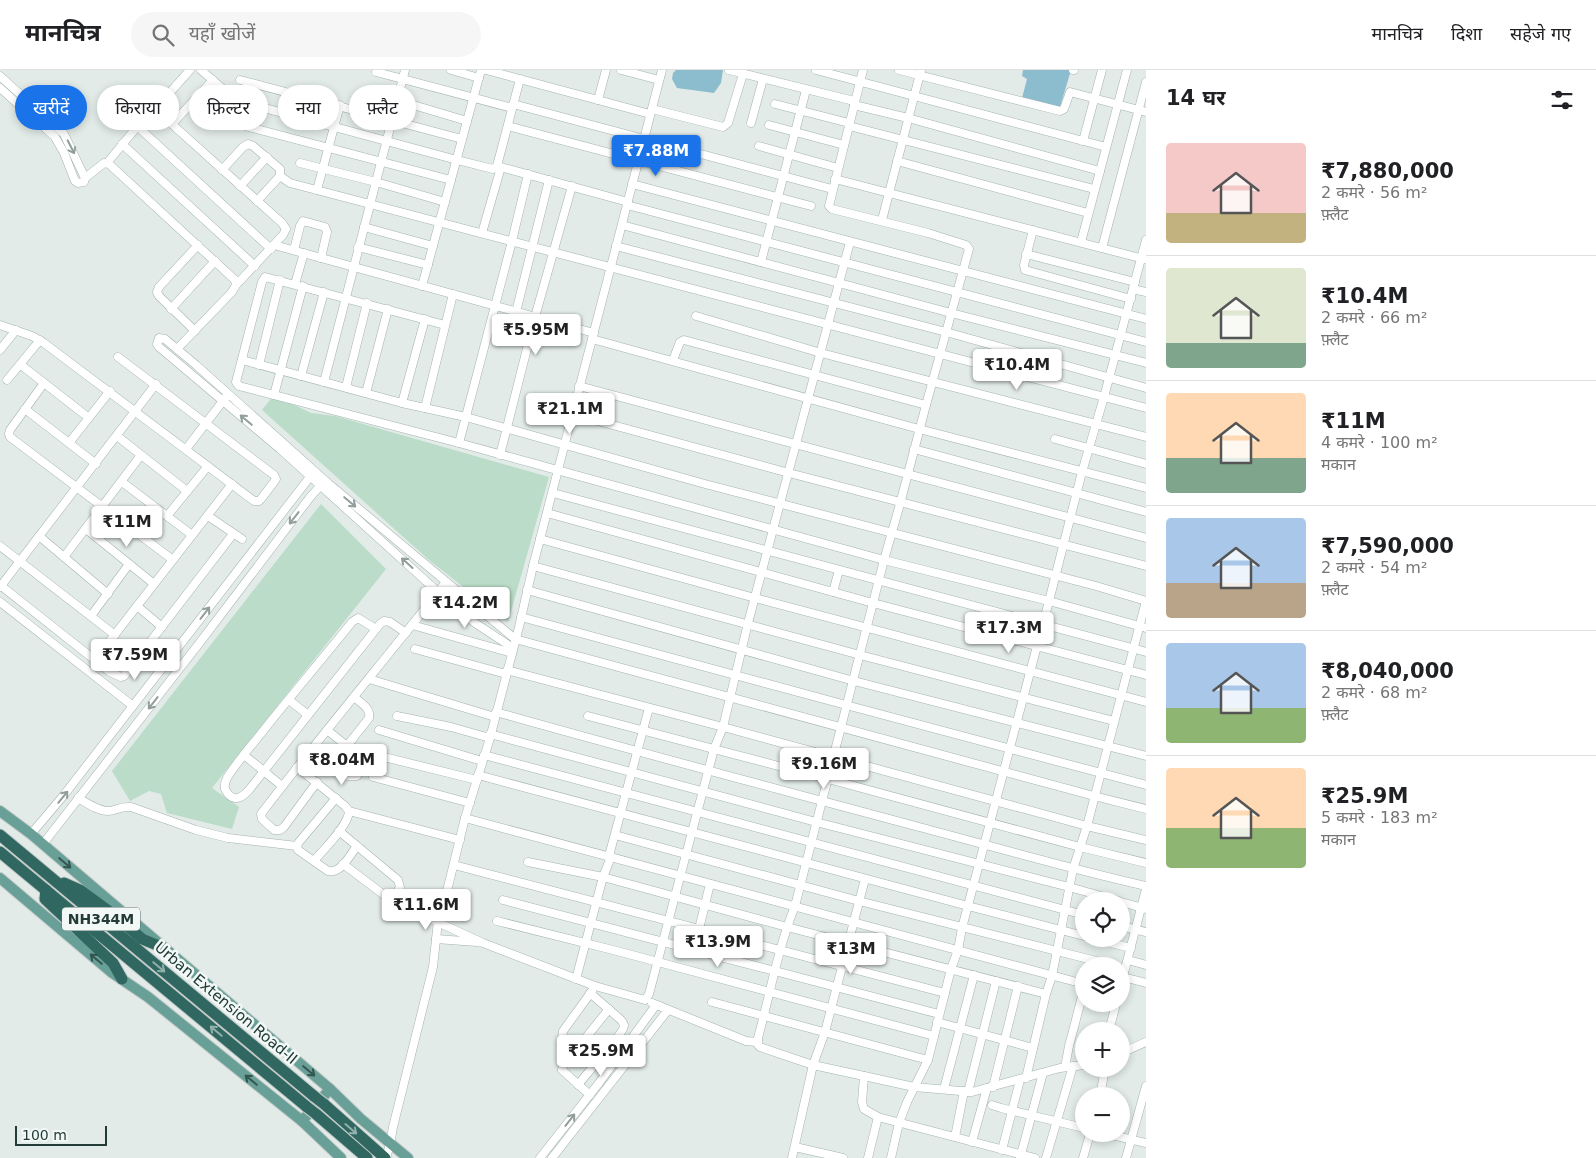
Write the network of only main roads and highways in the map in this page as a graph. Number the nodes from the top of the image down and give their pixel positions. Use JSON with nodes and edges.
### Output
{"nodes":[{"id":1,"x":0,"y":811,"type":"edge"},
{"id":2,"x":0,"y":835,"type":"edge"},
{"id":3,"x":0,"y":852,"type":"edge"},
{"id":4,"x":0,"y":878,"type":"edge"},
{"id":5,"x":53,"y":878,"type":"junction"},
{"id":6,"x":46,"y":890,"type":"junction"},
{"id":7,"x":164,"y":948,"type":"junction"},
{"id":8,"x":122,"y":979,"type":"junction"},
{"id":9,"x":330,"y":1089,"type":"junction"},
{"id":10,"x":302,"y":1121,"type":"junction"},
{"id":11,"x":383,"y":1156,"type":"edge"},
{"id":12,"x":341,"y":1158,"type":"edge"},
{"id":13,"x":367,"y":1158,"type":"edge"},
{"id":14,"x":408,"y":1158,"type":"edge"}],
"edges":[{"from":1,"to":7,"type":"main road","one_way":true},
{"from":2,"to":5,"type":"highway","name":"Urban Extension Road-II","number":"NH344M"},
{"from":3,"to":6,"type":"highway","name":"Urban Extension Road-II","number":"NH344M"},
{"from":8,"to":4,"type":"main road","one_way":true},
{"from":5,"to":7,"type":"highway"},
{"from":5,"to":11,"type":"highway","name":"Urban Extension Road-II","number":"NH344M","one_way":true},
{"from":6,"to":8,"type":"highway"},
{"from":13,"to":6,"type":"highway","name":"Urban Extension Road-II","number":"NH344M","one_way":true},
{"from":7,"to":9,"type":"main road","one_way":true},
{"from":10,"to":8,"type":"main road","one_way":true},
{"from":9,"to":10,"type":"main road"},
{"from":9,"to":14,"type":"main road"},
{"from":10,"to":12,"type":"main road"}]}
